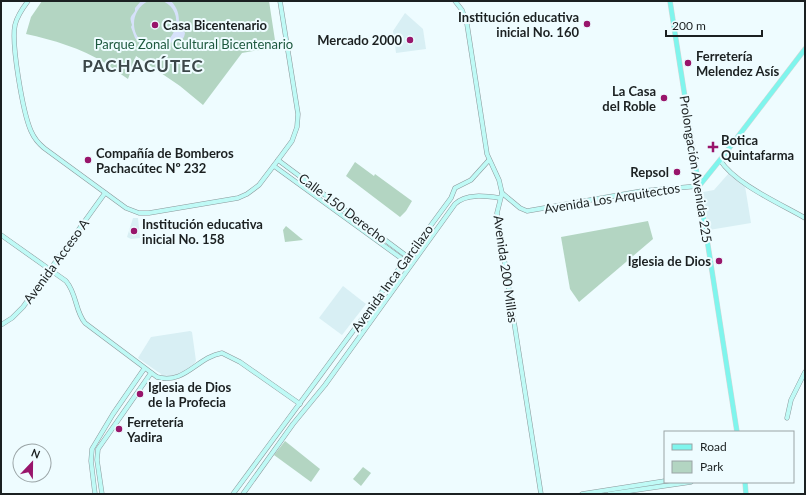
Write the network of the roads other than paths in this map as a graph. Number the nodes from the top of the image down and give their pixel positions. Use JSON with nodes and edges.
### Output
{"nodes":[{"id":1,"x":28,"y":1,"type":"edge"},
{"id":2,"x":280,"y":1,"type":"edge"},
{"id":3,"x":456,"y":1,"type":"edge"},
{"id":4,"x":670,"y":1,"type":"edge"},
{"id":5,"x":805,"y":49,"type":"edge"},
{"id":6,"x":278,"y":160,"type":"junction"},
{"id":7,"x":489,"y":160,"type":"junction"},
{"id":8,"x":720,"y":160,"type":"junction"},
{"id":9,"x":274,"y":166,"type":"junction"},
{"id":10,"x":699,"y":186,"type":"junction"},
{"id":11,"x":105,"y":193,"type":"junction"},
{"id":12,"x":502,"y":193,"type":"junction"},
{"id":13,"x":500,"y":198,"type":"junction"},
{"id":14,"x":805,"y":218,"type":"edge"},
{"id":15,"x":1,"y":235,"type":"edge"},
{"id":16,"x":408,"y":257,"type":"junction"},
{"id":17,"x":405,"y":261,"type":"junction"},
{"id":18,"x":50,"y":270,"type":"junction"},
{"id":19,"x":1,"y":325,"type":"edge"},
{"id":20,"x":144,"y":369,"type":"junction"},
{"id":21,"x":805,"y":372,"type":"edge"},
{"id":22,"x":151,"y":373,"type":"junction"},
{"id":23,"x":300,"y":404,"type":"junction"},
{"id":24,"x":787,"y":418,"type":"dead end"},
{"id":25,"x":737,"y":431,"type":"edge"},
{"id":26,"x":664,"y":481,"type":"edge"},
{"id":27,"x":684,"y":483,"type":"edge"},
{"id":28,"x":745,"y":483,"type":"edge"},
{"id":29,"x":95,"y":494,"type":"edge"},
{"id":30,"x":102,"y":494,"type":"edge"},
{"id":31,"x":233,"y":494,"type":"edge"},
{"id":32,"x":243,"y":494,"type":"edge"},
{"id":33,"x":541,"y":494,"type":"edge"},
{"id":34,"x":582,"y":494,"type":"edge"},
{"id":35,"x":609,"y":494,"type":"edge"},
{"id":36,"x":746,"y":494,"type":"edge"}],
"edges":[{"from":1,"to":11,"type":"main road"},
{"from":2,"to":6,"type":"main road"},
{"from":3,"to":7,"type":"main road"},
{"from":4,"to":10,"type":"main road","name":"Prolongación Avenida 225"},
{"from":5,"to":8,"type":"main road","name":"Avenida Los Arquitectos"},
{"from":6,"to":9,"type":"main road"},
{"from":6,"to":16,"type":"main road","name":"Calle 150 Derecho"},
{"from":7,"to":12,"type":"main road"},
{"from":7,"to":16,"type":"main road","name":"Avenida Inca Garcilazo"},
{"from":8,"to":10,"type":"main road","name":"Avenida Los Arquitectos"},
{"from":8,"to":14,"type":"main road"},
{"from":9,"to":11,"type":"main road"},
{"from":9,"to":17,"type":"main road","name":"Calle 150 Derecho"},
{"from":10,"to":12,"type":"main road","name":"Avenida Los Arquitectos"},
{"from":10,"to":25,"type":"main road","name":"Prolongación Avenida 225"},
{"from":11,"to":18,"type":"main road","name":"Avenida Acceso A"},
{"from":12,"to":13,"type":"main road","name":"Avenida 200 Millas"},
{"from":13,"to":32,"type":"main road","name":"Avenida Inca Garcilazo"},
{"from":13,"to":33,"type":"main road","name":"Avenida 200 Millas"},
{"from":15,"to":18,"type":"main road"},
{"from":16,"to":17,"type":"main road","name":"Avenida Inca Garcilazo"},
{"from":17,"to":23,"type":"main road","name":"Avenida Inca Garcilazo"},
{"from":18,"to":19,"type":"main road","name":"Avenida Acceso A"},
{"from":18,"to":20,"type":"main road"},
{"from":20,"to":22,"type":"main road"},
{"from":20,"to":29,"type":"main road"},
{"from":21,"to":24,"type":"main road"},
{"from":22,"to":23,"type":"main road"},
{"from":22,"to":30,"type":"main road"},
{"from":23,"to":31,"type":"main road","name":"Avenida Inca Garcilazo"},
{"from":26,"to":34,"type":"main road"},
{"from":27,"to":35,"type":"main road"},
{"from":28,"to":36,"type":"main road"}]}
